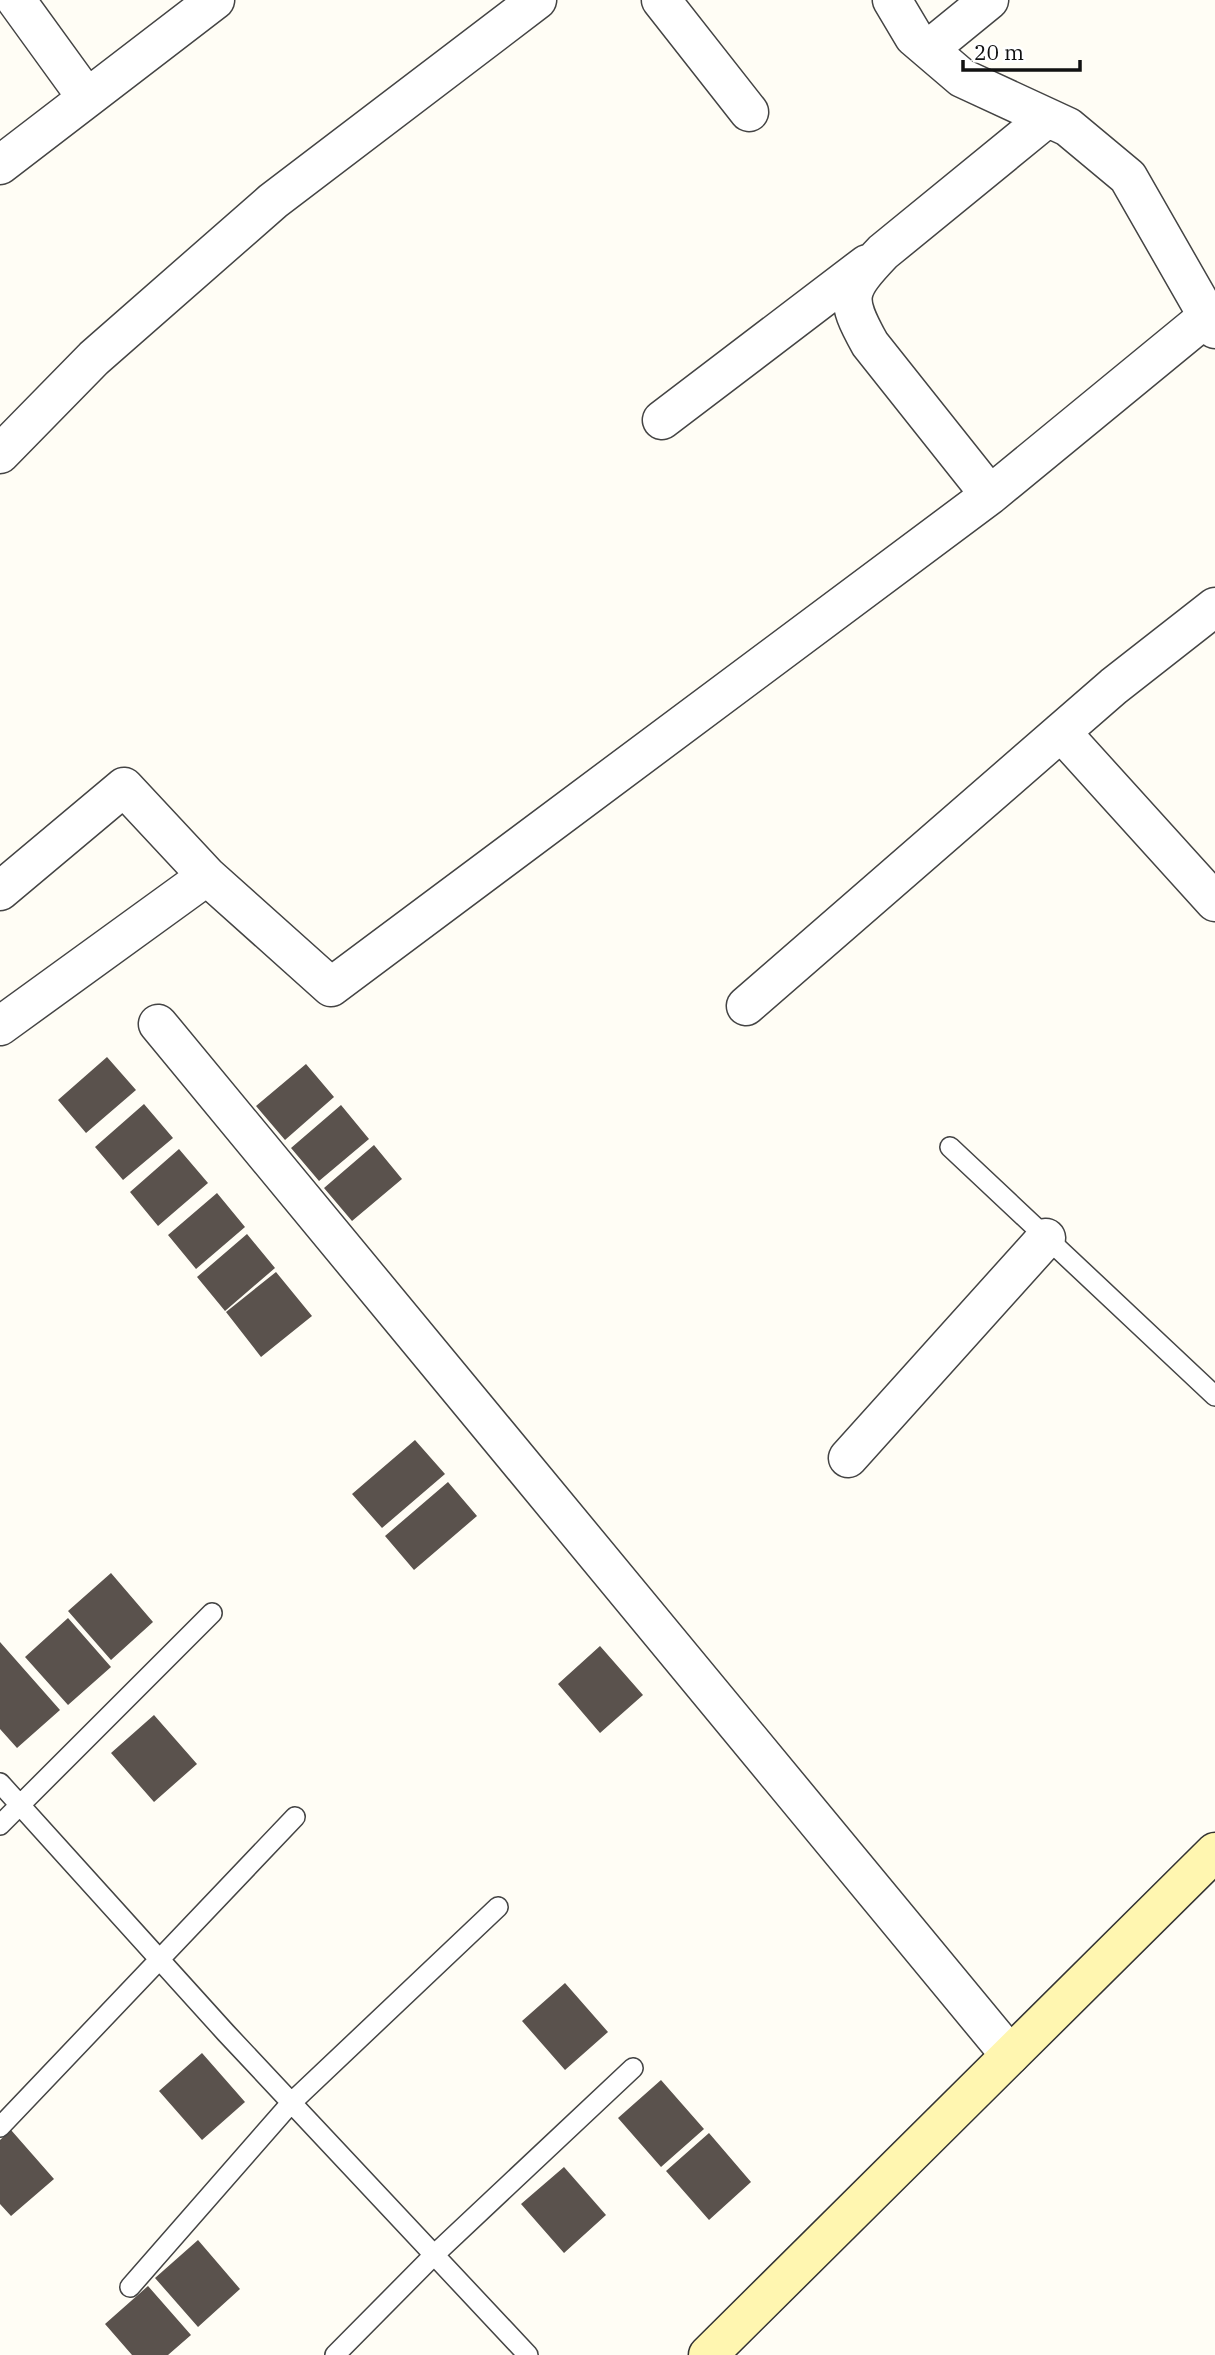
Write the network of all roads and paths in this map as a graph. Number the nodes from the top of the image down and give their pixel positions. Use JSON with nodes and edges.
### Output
{"nodes":[{"id":1,"x":16,"y":0,"type":"edge"},
{"id":2,"x":215,"y":0,"type":"edge"},
{"id":3,"x":537,"y":0,"type":"edge"},
{"id":4,"x":661,"y":0,"type":"edge"},
{"id":5,"x":892,"y":0,"type":"edge"},
{"id":6,"x":989,"y":0,"type":"edge"},
{"id":7,"x":929,"y":49,"type":"junction"},
{"id":8,"x":87,"y":98,"type":"junction"},
{"id":9,"x":749,"y":112,"type":"dead end"},
{"id":10,"x":1047,"y":118,"type":"junction"},
{"id":11,"x":0,"y":165,"type":"edge"},
{"id":12,"x":883,"y":252,"type":"junction"},
{"id":13,"x":1211,"y":322,"type":"edge"},
{"id":14,"x":662,"y":420,"type":"dead end"},
{"id":15,"x":0,"y":454,"type":"edge"},
{"id":16,"x":989,"y":495,"type":"junction"},
{"id":17,"x":1215,"y":607,"type":"edge"},
{"id":18,"x":1061,"y":732,"type":"junction"},
{"id":19,"x":207,"y":876,"type":"junction"},
{"id":20,"x":0,"y":891,"type":"edge"},
{"id":21,"x":1215,"y":902,"type":"edge"},
{"id":22,"x":746,"y":1006,"type":"dead end"},
{"id":23,"x":158,"y":1024,"type":"dead end"},
{"id":24,"x":0,"y":1026,"type":"edge"},
{"id":25,"x":950,"y":1147,"type":"dead end"},
{"id":26,"x":1046,"y":1238,"type":"junction"},
{"id":27,"x":1215,"y":1396,"type":"edge"},
{"id":28,"x":848,"y":1458,"type":"dead end"},
{"id":29,"x":212,"y":1613,"type":"dead end"},
{"id":30,"x":0,"y":1783,"type":"edge"},
{"id":31,"x":19,"y":1804,"type":"junction"},
{"id":32,"x":295,"y":1818,"type":"dead end"},
{"id":33,"x":0,"y":1825,"type":"edge"},
{"id":34,"x":1215,"y":1852,"type":"edge"},
{"id":35,"x":498,"y":1907,"type":"dead end"},
{"id":36,"x":159,"y":1959,"type":"junction"},
{"id":37,"x":1010,"y":2055,"type":"junction"},
{"id":38,"x":633,"y":2068,"type":"dead end"},
{"id":39,"x":291,"y":2103,"type":"junction"},
{"id":40,"x":0,"y":2127,"type":"edge"},
{"id":41,"x":434,"y":2255,"type":"junction"},
{"id":42,"x":130,"y":2287,"type":"dead end"},
{"id":43,"x":335,"y":2355,"type":"edge"},
{"id":44,"x":528,"y":2355,"type":"edge"},
{"id":45,"x":708,"y":2355,"type":"edge"}],
"edges":[{"from":1,"to":8,"type":"street"},
{"from":2,"to":8,"type":"street"},
{"from":3,"to":15,"type":"street"},
{"from":4,"to":9,"type":"street"},
{"from":5,"to":7,"type":"street"},
{"from":6,"to":7,"type":"street"},
{"from":7,"to":10,"type":"street"},
{"from":8,"to":11,"type":"street"},
{"from":10,"to":12,"type":"street"},
{"from":10,"to":13,"type":"street"},
{"from":12,"to":14,"type":"street"},
{"from":12,"to":16,"type":"street"},
{"from":13,"to":16,"type":"street"},
{"from":16,"to":19,"type":"street"},
{"from":17,"to":18,"type":"street"},
{"from":18,"to":21,"type":"street"},
{"from":18,"to":22,"type":"street"},
{"from":19,"to":20,"type":"street"},
{"from":19,"to":24,"type":"street"},
{"from":23,"to":37,"type":"street"},
{"from":25,"to":26,"type":"lane"},
{"from":26,"to":27,"type":"lane"},
{"from":26,"to":28,"type":"street"},
{"from":29,"to":31,"type":"lane"},
{"from":30,"to":31,"type":"lane"},
{"from":31,"to":33,"type":"lane"},
{"from":31,"to":36,"type":"lane"},
{"from":32,"to":36,"type":"lane"},
{"from":34,"to":37,"type":"street"},
{"from":35,"to":39,"type":"lane"},
{"from":36,"to":39,"type":"lane"},
{"from":36,"to":40,"type":"lane"},
{"from":37,"to":45,"type":"street"},
{"from":38,"to":41,"type":"lane"},
{"from":39,"to":41,"type":"lane"},
{"from":39,"to":42,"type":"lane"},
{"from":41,"to":43,"type":"lane"},
{"from":41,"to":44,"type":"lane"}]}
